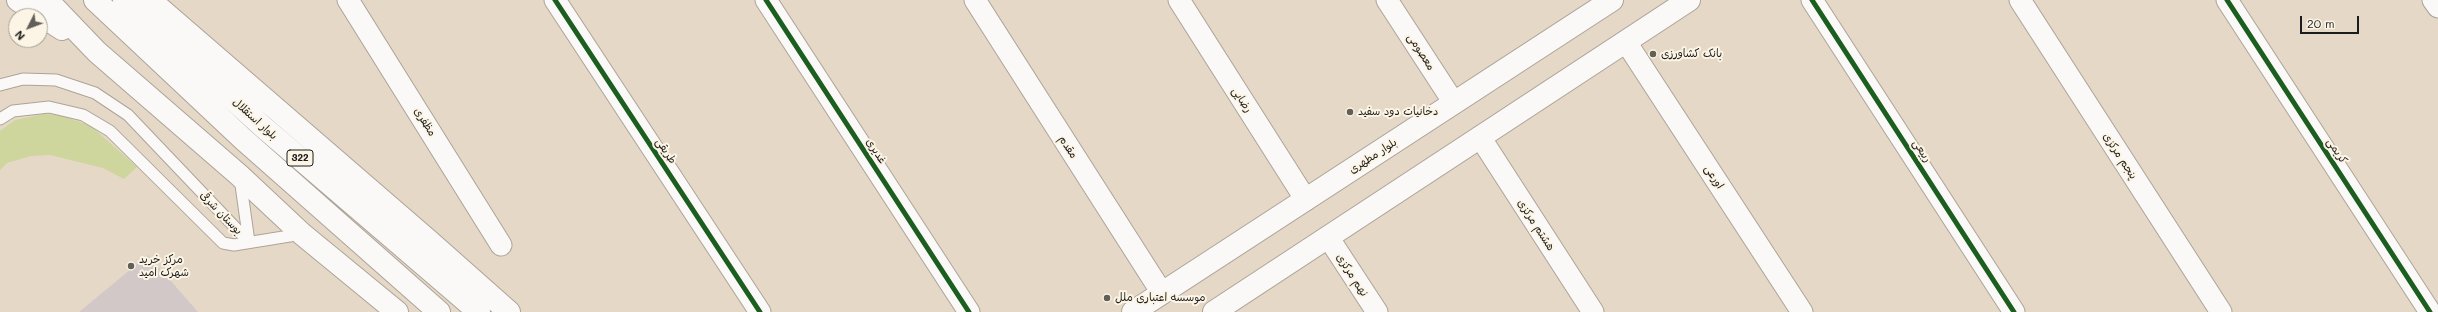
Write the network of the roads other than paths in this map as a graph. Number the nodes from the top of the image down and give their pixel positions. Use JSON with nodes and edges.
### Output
{"nodes":[{"id":1,"x":18,"y":0,"type":"edge"},
{"id":2,"x":47,"y":0,"type":"edge"},
{"id":3,"x":95,"y":0,"type":"edge"},
{"id":4,"x":124,"y":0,"type":"edge"},
{"id":5,"x":348,"y":0,"type":"edge"},
{"id":6,"x":555,"y":0,"type":"edge"},
{"id":7,"x":766,"y":0,"type":"edge"},
{"id":8,"x":975,"y":0,"type":"edge"},
{"id":9,"x":1179,"y":0,"type":"edge"},
{"id":10,"x":1387,"y":0,"type":"edge"},
{"id":11,"x":1689,"y":0,"type":"edge"},
{"id":12,"x":1812,"y":0,"type":"edge"},
{"id":13,"x":2020,"y":0,"type":"edge"},
{"id":14,"x":2227,"y":0,"type":"edge"},
{"id":15,"x":2434,"y":0,"type":"edge"},
{"id":16,"x":152,"y":2,"type":"edge"},
{"id":17,"x":1600,"y":3,"type":"edge"},
{"id":18,"x":2438,"y":7,"type":"edge"},
{"id":19,"x":1626,"y":42,"type":"junction"},
{"id":20,"x":97,"y":52,"type":"junction"},
{"id":21,"x":0,"y":84,"type":"edge"},
{"id":22,"x":1454,"y":103,"type":"junction"},
{"id":23,"x":0,"y":119,"type":"edge"},
{"id":24,"x":1480,"y":137,"type":"junction"},
{"id":25,"x":239,"y":175,"type":"junction"},
{"id":26,"x":1306,"y":200,"type":"junction"},
{"id":27,"x":302,"y":234,"type":"junction"},
{"id":28,"x":1328,"y":237,"type":"junction"},
{"id":29,"x":249,"y":242,"type":"junction"},
{"id":30,"x":501,"y":245,"type":"dead end"},
{"id":31,"x":1162,"y":293,"type":"junction"},
{"id":32,"x":397,"y":312,"type":"edge"},
{"id":33,"x":439,"y":312,"type":"edge"},
{"id":34,"x":479,"y":312,"type":"edge"},
{"id":35,"x":509,"y":312,"type":"edge"},
{"id":36,"x":760,"y":312,"type":"edge"},
{"id":37,"x":969,"y":312,"type":"edge"},
{"id":38,"x":1133,"y":312,"type":"edge"},
{"id":39,"x":1214,"y":312,"type":"edge"},
{"id":40,"x":1377,"y":312,"type":"edge"},
{"id":41,"x":1593,"y":312,"type":"edge"},
{"id":42,"x":1802,"y":312,"type":"edge"},
{"id":43,"x":2014,"y":312,"type":"edge"},
{"id":44,"x":2221,"y":312,"type":"edge"},
{"id":45,"x":2430,"y":312,"type":"edge"}],
"edges":[{"from":1,"to":20,"type":"main road"},
{"from":2,"to":20,"type":"main road"},
{"from":3,"to":33,"type":"main road","name":"بلوار استقلال","number":"322"},
{"from":4,"to":34,"type":"main road","name":"بلوار استقلال","number":"322"},
{"from":5,"to":30,"type":"street","name":"مظفری"},
{"from":6,"to":36,"type":"street","name":"طریقی"},
{"from":7,"to":37,"type":"street","name":"غدیری"},
{"from":8,"to":31,"type":"street","name":"مقدم"},
{"from":9,"to":26,"type":"street","name":"رضایی"},
{"from":10,"to":22,"type":"street","name":"معصومی"},
{"from":11,"to":19,"type":"main road"},
{"from":12,"to":43,"type":"street","name":"ربیعی"},
{"from":13,"to":44,"type":"street","name":"پنجم مرکزی"},
{"from":14,"to":45,"type":"street","name":"کریمی"},
{"from":15,"to":18,"type":"street"},
{"from":16,"to":35,"type":"main road"},
{"from":17,"to":22,"type":"main road","name":"بلوار مطهری"},
{"from":19,"to":24,"type":"main road"},
{"from":19,"to":42,"type":"street","name":"اورعی"},
{"from":20,"to":25,"type":"main road"},
{"from":21,"to":29,"type":"lane","name":"بوستان شرقی"},
{"from":22,"to":26,"type":"main road","name":"بلوار مطهری"},
{"from":23,"to":29,"type":"lane","name":"بوستان شرقی"},
{"from":24,"to":28,"type":"main road"},
{"from":24,"to":41,"type":"street","name":"هشتم مرکزی"},
{"from":25,"to":27,"type":"main road"},
{"from":25,"to":29,"type":"lane"},
{"from":26,"to":31,"type":"main road","name":"بلوار مطهری"},
{"from":27,"to":29,"type":"lane"},
{"from":27,"to":32,"type":"main road"},
{"from":28,"to":39,"type":"main road"},
{"from":28,"to":40,"type":"street","name":"نهم مرکزی"},
{"from":31,"to":38,"type":"main road","name":"بلوار مطهری"}]}
